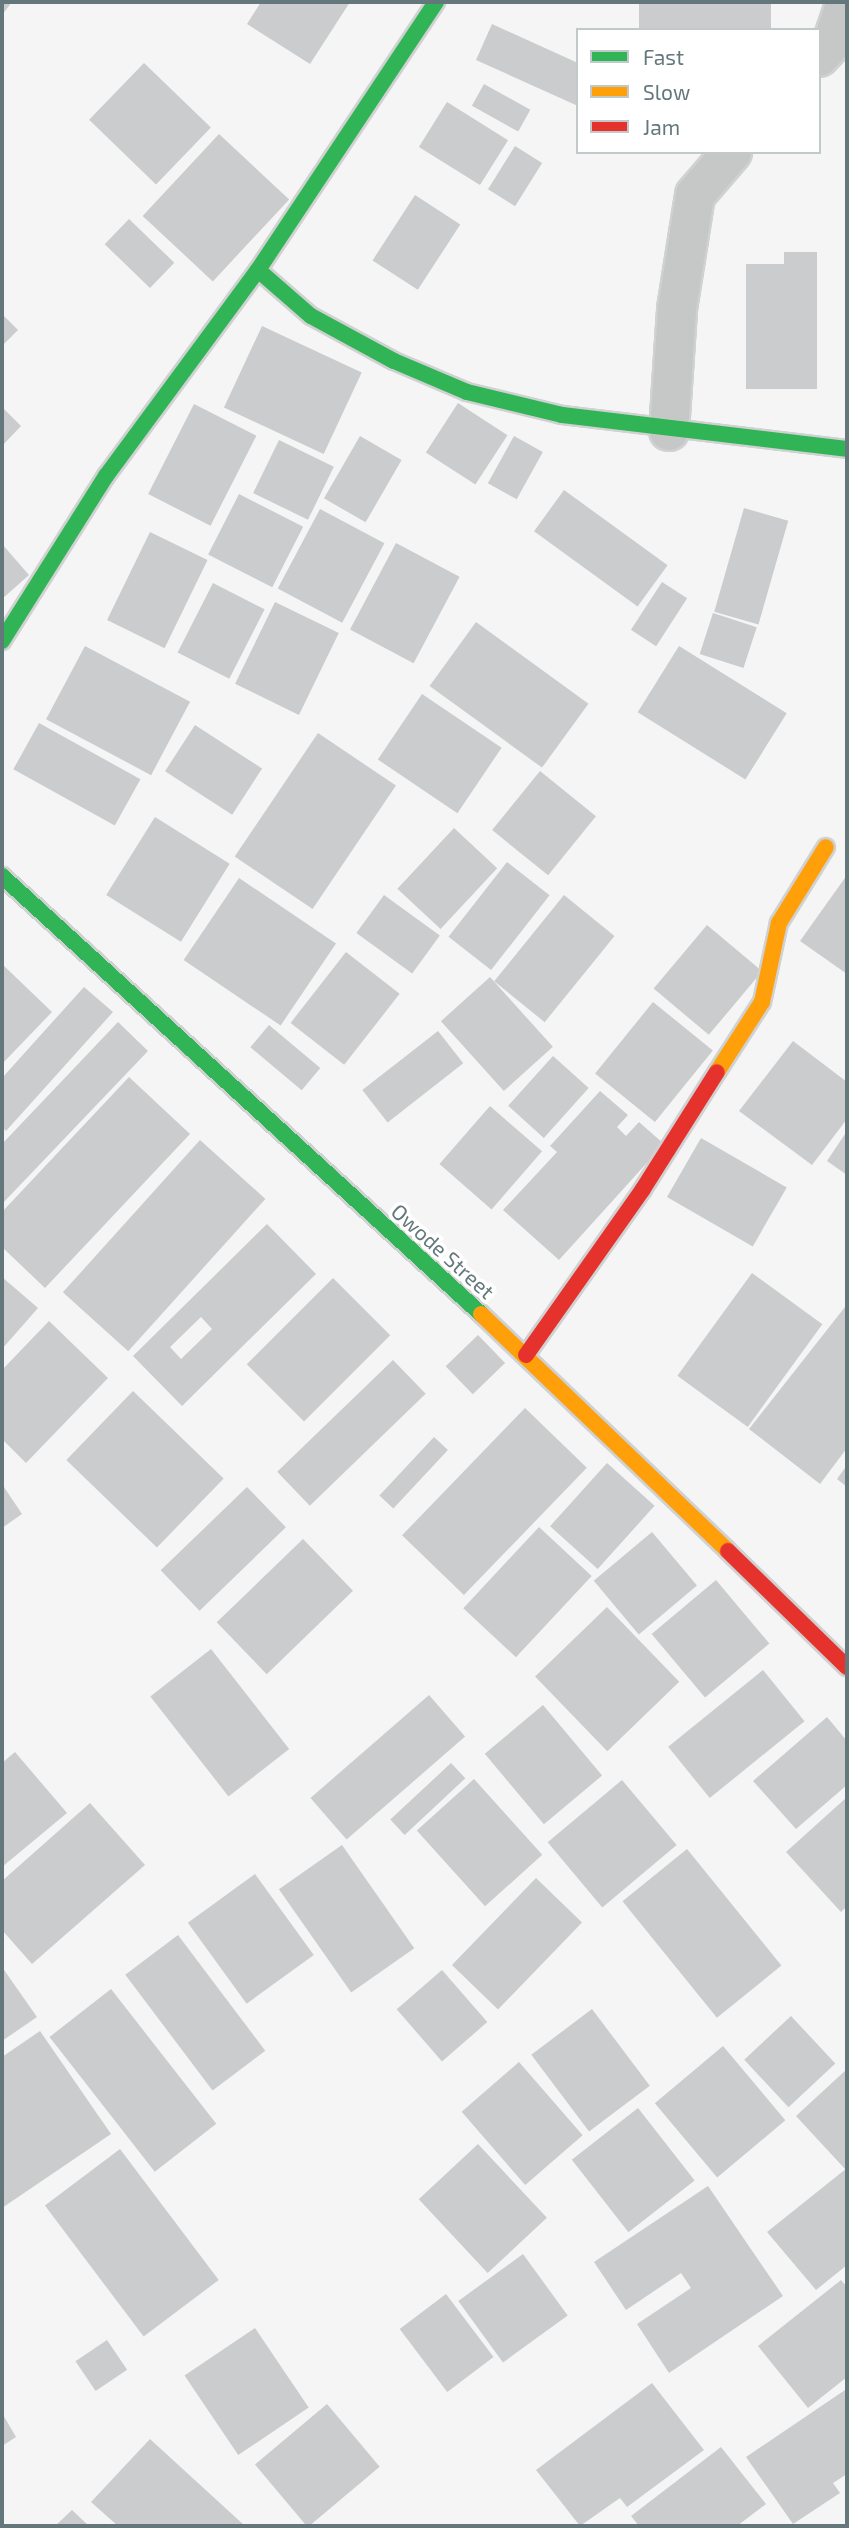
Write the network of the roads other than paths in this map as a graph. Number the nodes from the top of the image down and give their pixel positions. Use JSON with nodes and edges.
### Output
{"nodes":[{"id":1,"x":436,"y":2,"type":"edge"},
{"id":2,"x":846,"y":2,"type":"edge"},
{"id":3,"x":821,"y":55,"type":"edge"},
{"id":4,"x":730,"y":154,"type":"edge"},
{"id":5,"x":258,"y":270,"type":"junction"},
{"id":6,"x":669,"y":431,"type":"junction"},
{"id":7,"x":847,"y":449,"type":"edge"},
{"id":8,"x":2,"y":641,"type":"edge"},
{"id":9,"x":826,"y":847,"type":"dead end"},
{"id":10,"x":2,"y":876,"type":"edge"},
{"id":11,"x":526,"y":1355,"type":"junction"},
{"id":12,"x":847,"y":1667,"type":"edge"}],
"edges":[{"from":1,"to":5,"type":"street"},
{"from":2,"to":3,"type":"street"},
{"from":4,"to":6,"type":"street"},
{"from":5,"to":6,"type":"street"},
{"from":5,"to":8,"type":"street"},
{"from":6,"to":7,"type":"street"},
{"from":9,"to":11,"type":"street"},
{"from":10,"to":11,"type":"street","name":"Owode Street"},
{"from":11,"to":12,"type":"street","name":"Owode Street"}]}
